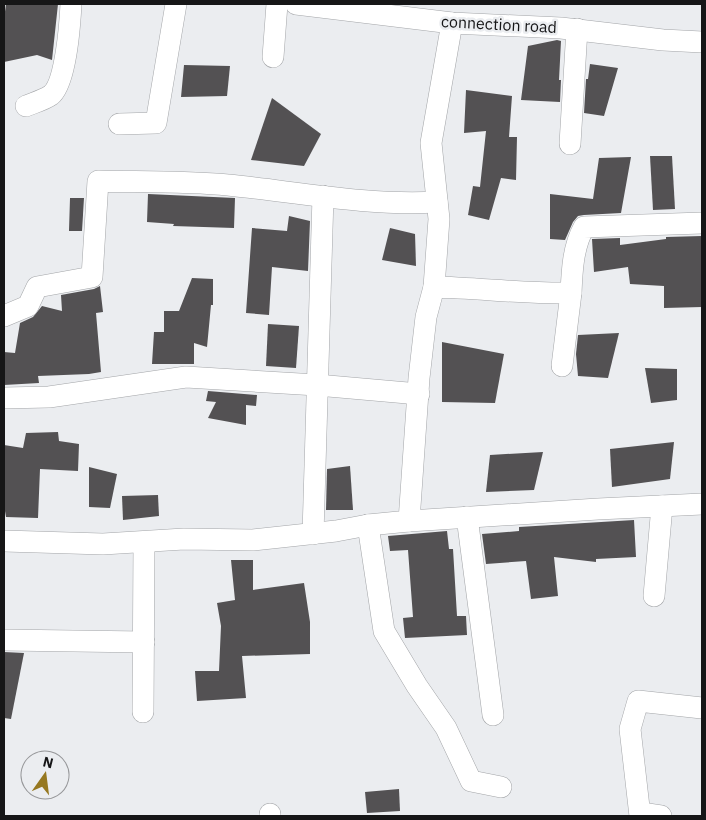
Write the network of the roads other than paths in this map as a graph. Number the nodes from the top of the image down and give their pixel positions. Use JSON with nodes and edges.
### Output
{"nodes":[{"id":1,"x":71,"y":4,"type":"edge"},
{"id":2,"x":176,"y":4,"type":"edge"},
{"id":3,"x":277,"y":4,"type":"edge"},
{"id":4,"x":296,"y":4,"type":"edge"},
{"id":5,"x":325,"y":6,"type":"edge"},
{"id":6,"x":452,"y":24,"type":"junction"},
{"id":7,"x":577,"y":29,"type":"junction"},
{"id":8,"x":702,"y":42,"type":"edge"},
{"id":9,"x":274,"y":57,"type":"dead end"},
{"id":10,"x":26,"y":106,"type":"dead end"},
{"id":11,"x":119,"y":124,"type":"dead end"},
{"id":12,"x":570,"y":144,"type":"dead end"},
{"id":13,"x":323,"y":196,"type":"junction"},
{"id":14,"x":438,"y":202,"type":"junction"},
{"id":15,"x":702,"y":223,"type":"edge"},
{"id":16,"x":434,"y":286,"type":"junction"},
{"id":17,"x":571,"y":293,"type":"junction"},
{"id":18,"x":4,"y":316,"type":"edge"},
{"id":19,"x":562,"y":366,"type":"dead end"},
{"id":20,"x":318,"y":385,"type":"junction"},
{"id":21,"x":419,"y":394,"type":"junction"},
{"id":22,"x":4,"y":398,"type":"edge"},
{"id":23,"x":702,"y":504,"type":"edge"},
{"id":24,"x":662,"y":506,"type":"junction"},
{"id":25,"x":467,"y":517,"type":"junction"},
{"id":26,"x":409,"y":521,"type":"junction"},
{"id":27,"x":368,"y":524,"type":"junction"},
{"id":28,"x":313,"y":534,"type":"junction"},
{"id":29,"x":4,"y":541,"type":"edge"},
{"id":30,"x":144,"y":542,"type":"junction"},
{"id":31,"x":654,"y":596,"type":"dead end"},
{"id":32,"x":4,"y":640,"type":"edge"},
{"id":33,"x":144,"y":642,"type":"junction"},
{"id":34,"x":702,"y":708,"type":"edge"},
{"id":35,"x":143,"y":712,"type":"dead end"},
{"id":36,"x":493,"y":715,"type":"dead end"},
{"id":37,"x":501,"y":787,"type":"dead end"},
{"id":38,"x":647,"y":815,"type":"edge"}],
"edges":[{"from":1,"to":10,"type":"street"},
{"from":2,"to":11,"type":"street"},
{"from":3,"to":9,"type":"street"},
{"from":4,"to":5,"type":"street","name":"connection road"},
{"from":5,"to":6,"type":"street","name":"connection road"},
{"from":6,"to":7,"type":"street","name":"connection road"},
{"from":6,"to":14,"type":"street"},
{"from":7,"to":8,"type":"street","name":"connection road"},
{"from":7,"to":12,"type":"street"},
{"from":13,"to":14,"type":"street"},
{"from":13,"to":18,"type":"street"},
{"from":13,"to":20,"type":"street"},
{"from":14,"to":16,"type":"street"},
{"from":15,"to":17,"type":"street"},
{"from":16,"to":17,"type":"street"},
{"from":16,"to":21,"type":"street"},
{"from":17,"to":19,"type":"street"},
{"from":20,"to":21,"type":"street"},
{"from":20,"to":22,"type":"street"},
{"from":20,"to":28,"type":"street"},
{"from":21,"to":26,"type":"street"},
{"from":23,"to":24,"type":"street"},
{"from":24,"to":25,"type":"street"},
{"from":24,"to":31,"type":"street"},
{"from":25,"to":26,"type":"street"},
{"from":25,"to":36,"type":"street"},
{"from":26,"to":27,"type":"street"},
{"from":27,"to":28,"type":"street"},
{"from":27,"to":37,"type":"street"},
{"from":28,"to":30,"type":"street"},
{"from":29,"to":30,"type":"street"},
{"from":30,"to":33,"type":"street"},
{"from":32,"to":33,"type":"street"},
{"from":33,"to":35,"type":"street"},
{"from":34,"to":38,"type":"street"}]}
